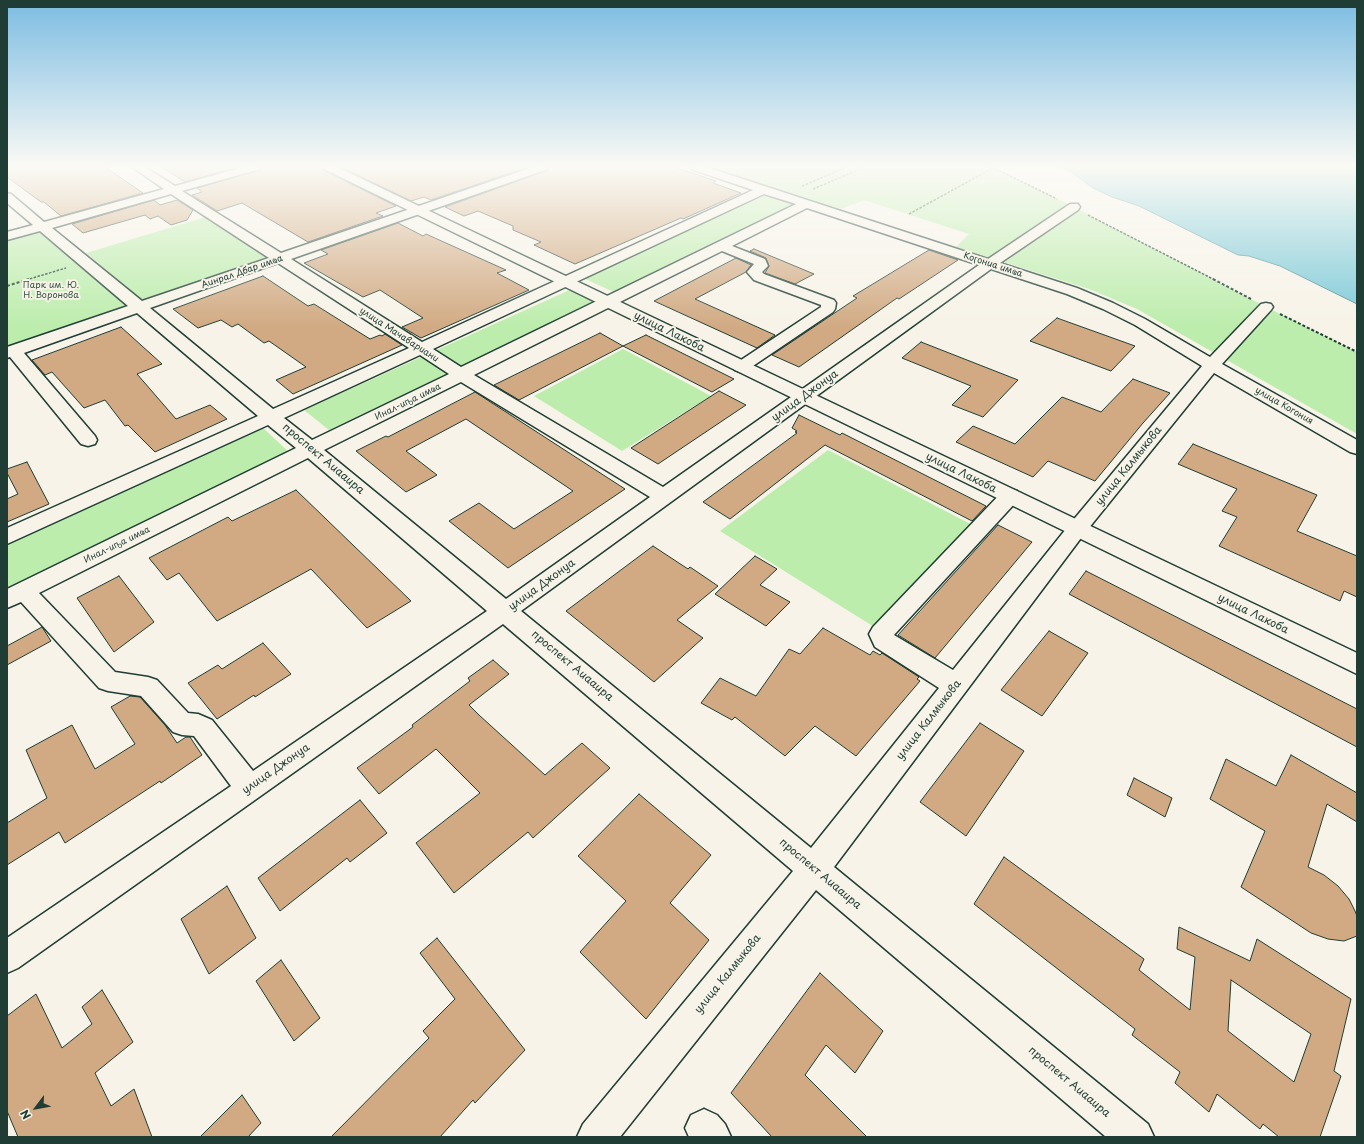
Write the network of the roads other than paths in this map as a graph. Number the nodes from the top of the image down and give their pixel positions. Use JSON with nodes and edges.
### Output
{"nodes":[{"id":1,"x":35,"y":220,"type":"edge"},
{"id":2,"x":62,"y":220,"type":"edge"},
{"id":3,"x":221,"y":220,"type":"edge"},
{"id":4,"x":388,"y":220,"type":"edge"},
{"id":5,"x":439,"y":220,"type":"edge"},
{"id":6,"x":699,"y":220,"type":"edge"},
{"id":7,"x":768,"y":220,"type":"edge"},
{"id":8,"x":872,"y":220,"type":"edge"},
{"id":9,"x":1054,"y":220,"type":"edge"},
{"id":10,"x":42,"y":226,"type":"junction"},
{"id":11,"x":7,"y":236,"type":"edge"},
{"id":12,"x":722,"y":246,"type":"junction"},
{"id":13,"x":280,"y":258,"type":"junction"},
{"id":14,"x":989,"y":264,"type":"junction"},
{"id":15,"x":566,"y":282,"type":"junction"},
{"id":16,"x":608,"y":303,"type":"junction"},
{"id":17,"x":140,"y":307,"type":"junction"},
{"id":18,"x":1266,"y":307,"type":"road end"},
{"id":19,"x":420,"y":349,"type":"junction"},
{"id":20,"x":10,"y":352,"type":"edge"},
{"id":21,"x":1212,"y":365,"type":"junction"},
{"id":22,"x":741,"y":367,"type":"junction"},
{"id":23,"x":462,"y":375,"type":"junction"},
{"id":24,"x":803,"y":397,"type":"junction"},
{"id":25,"x":272,"y":417,"type":"junction"},
{"id":26,"x":88,"y":440,"type":"dead end"},
{"id":27,"x":1357,"y":448,"type":"edge"},
{"id":28,"x":312,"y":449,"type":"junction"},
{"id":29,"x":1010,"y":496,"type":"junction"},
{"id":30,"x":665,"y":497,"type":"junction"},
{"id":31,"x":1077,"y":528,"type":"junction"},
{"id":32,"x":7,"y":537,"type":"edge"},
{"id":33,"x":17,"y":595,"type":"edge"},
{"id":34,"x":505,"y":611,"type":"junction"},
{"id":35,"x":1357,"y":664,"type":"edge"},
{"id":36,"x":956,"y":685,"type":"junction"},
{"id":37,"x":249,"y":788,"type":"junction"},
{"id":38,"x":814,"y":868,"type":"junction"},
{"id":39,"x":7,"y":957,"type":"edge"},
{"id":40,"x":596,"y":1137,"type":"edge"},
{"id":41,"x":1135,"y":1137,"type":"edge"}],
"edges":[{"from":1,"to":10,"type":"street","name":"проспект Аиааира"},
{"from":2,"to":10,"type":"street"},
{"from":3,"to":13,"type":"street","name":"улица Мачавариани"},
{"from":4,"to":13,"type":"street","name":"Аинрал Дбар имҩа"},
{"from":5,"to":15,"type":"street","name":"улица Лакоба"},
{"from":6,"to":15,"type":"street"},
{"from":7,"to":12,"type":"street","name":"Инал-иҧа имҩа"},
{"from":8,"to":14,"type":"street","name":"Коӷониа имҩа"},
{"from":9,"to":14,"type":"street","name":"улица Джонуа"},
{"from":10,"to":11,"type":"street"},
{"from":10,"to":17,"type":"street","name":"проспект Аиааира"},
{"from":12,"to":16,"type":"street","name":"Инал-иҧа имҩа"},
{"from":12,"to":22,"type":"street"},
{"from":13,"to":17,"type":"street","name":"Аинрал Дбар имҩа"},
{"from":13,"to":19,"type":"street","name":"улица Мачавариани"},
{"from":14,"to":21,"type":"street","name":"Коӷониа имҩа"},
{"from":14,"to":24,"type":"street","name":"улица Джонуа"},
{"from":15,"to":16,"type":"street","name":"улица Лакоба"},
{"from":15,"to":19,"type":"street"},
{"from":16,"to":22,"type":"street","name":"улица Лакоба"},
{"from":16,"to":23,"type":"street","name":"Инал-иҧа имҩа"},
{"from":17,"to":20,"type":"street","name":"Аинрал Дбар имҩа"},
{"from":17,"to":25,"type":"street","name":"проспект Аиааира"},
{"from":18,"to":21,"type":"street","name":"улица Калмыкова"},
{"from":19,"to":23,"type":"street","name":"улица Мачавариани"},
{"from":19,"to":25,"type":"street"},
{"from":20,"to":26,"type":"street"},
{"from":21,"to":27,"type":"street","name":"улица Когония"},
{"from":21,"to":31,"type":"street","name":"улица Калмыкова"},
{"from":22,"to":24,"type":"street","name":"улица Лакоба"},
{"from":23,"to":28,"type":"street","name":"Инал-иҧа имҩа"},
{"from":23,"to":30,"type":"street","name":"улица Мачавариани"},
{"from":24,"to":29,"type":"street","name":"улица Лакоба"},
{"from":24,"to":30,"type":"street","name":"улица Джонуа"},
{"from":25,"to":28,"type":"street","name":"проспект Аиааира"},
{"from":25,"to":32,"type":"street"},
{"from":28,"to":33,"type":"street","name":"Инал-иҧа имҩа"},
{"from":28,"to":34,"type":"street","name":"проспект Аиааира"},
{"from":29,"to":31,"type":"street","name":"улица Лакоба"},
{"from":29,"to":36,"type":"street"},
{"from":30,"to":34,"type":"street","name":"улица Джонуа"},
{"from":31,"to":35,"type":"street","name":"улица Лакоба"},
{"from":31,"to":36,"type":"street","name":"улица Калмыкова"},
{"from":33,"to":37,"type":"street"},
{"from":34,"to":37,"type":"street","name":"улица Джонуа"},
{"from":34,"to":38,"type":"street","name":"проспект Аиааира"},
{"from":36,"to":38,"type":"street","name":"улица Калмыкова"},
{"from":37,"to":39,"type":"street","name":"улица Джонуа"},
{"from":38,"to":40,"type":"street","name":"улица Калмыкова"},
{"from":38,"to":41,"type":"street","name":"проспект Аиааира"}]}
